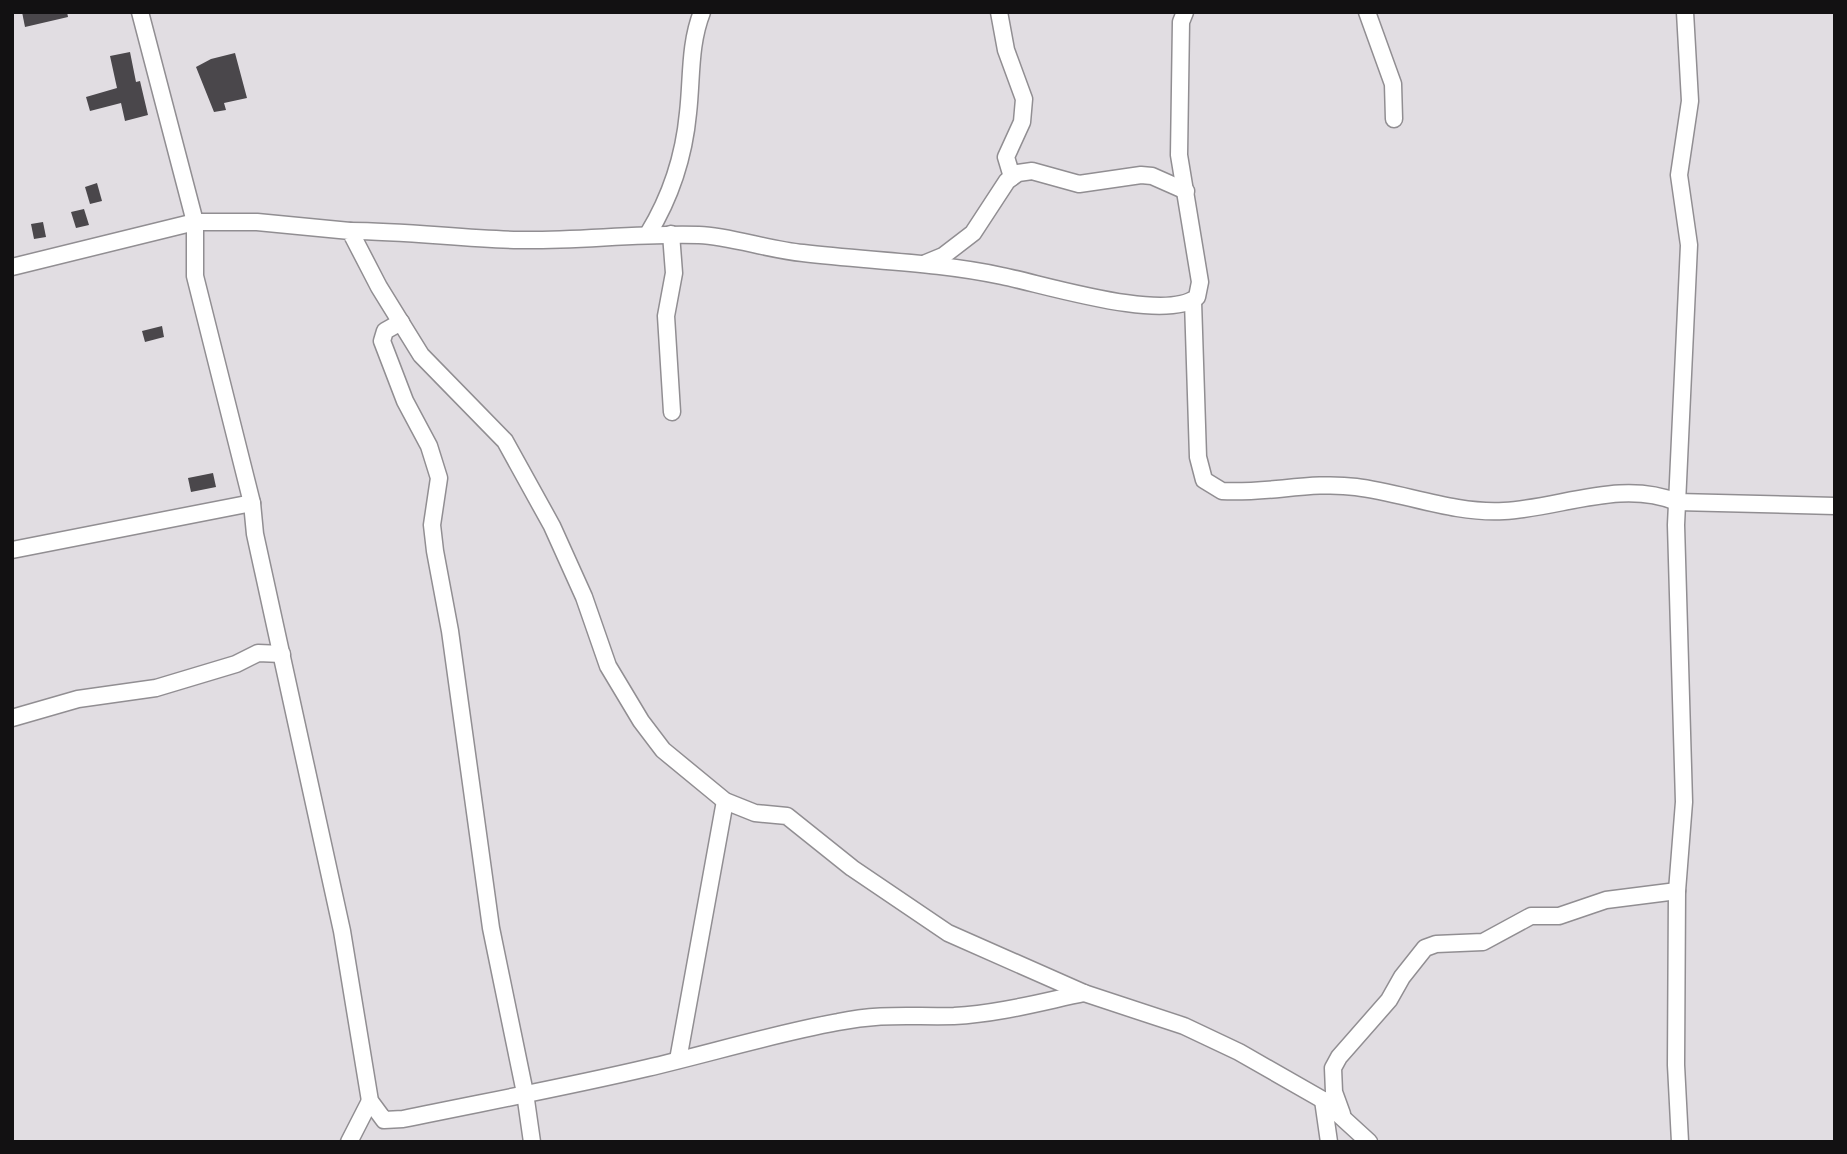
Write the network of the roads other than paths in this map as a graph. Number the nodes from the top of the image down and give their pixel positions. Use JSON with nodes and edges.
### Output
{"nodes":[{"id":1,"x":140,"y":12,"type":"edge"},
{"id":2,"x":702,"y":12,"type":"edge"},
{"id":3,"x":999,"y":12,"type":"edge"},
{"id":4,"x":1185,"y":12,"type":"edge"},
{"id":5,"x":1367,"y":12,"type":"edge"},
{"id":6,"x":1685,"y":12,"type":"edge"},
{"id":7,"x":1394,"y":119,"type":"dead end"},
{"id":8,"x":1012,"y":177,"type":"junction"},
{"id":9,"x":1186,"y":191,"type":"junction"},
{"id":10,"x":195,"y":222,"type":"junction"},
{"id":11,"x":351,"y":232,"type":"junction"},
{"id":12,"x":648,"y":234,"type":"junction"},
{"id":13,"x":671,"y":234,"type":"junction"},
{"id":14,"x":924,"y":264,"type":"junction"},
{"id":15,"x":12,"y":267,"type":"edge"},
{"id":16,"x":1192,"y":301,"type":"junction"},
{"id":17,"x":401,"y":322,"type":"junction"},
{"id":18,"x":672,"y":412,"type":"dead end"},
{"id":19,"x":1677,"y":502,"type":"junction"},
{"id":20,"x":252,"y":503,"type":"junction"},
{"id":21,"x":1835,"y":506,"type":"edge"},
{"id":22,"x":12,"y":550,"type":"edge"},
{"id":23,"x":282,"y":654,"type":"junction"},
{"id":24,"x":12,"y":718,"type":"edge"},
{"id":25,"x":725,"y":801,"type":"junction"},
{"id":26,"x":1677,"y":891,"type":"junction"},
{"id":27,"x":1084,"y":993,"type":"junction"},
{"id":28,"x":678,"y":1060,"type":"junction"},
{"id":29,"x":525,"y":1093,"type":"junction"},
{"id":30,"x":1323,"y":1100,"type":"junction"},
{"id":31,"x":370,"y":1101,"type":"junction"},
{"id":32,"x":1342,"y":1114,"type":"junction"},
{"id":33,"x":349,"y":1142,"type":"edge"},
{"id":34,"x":532,"y":1142,"type":"edge"},
{"id":35,"x":1329,"y":1142,"type":"edge"},
{"id":36,"x":1369,"y":1142,"type":"edge"},
{"id":37,"x":1680,"y":1142,"type":"edge"}],
"edges":[{"from":1,"to":10,"type":"street"},
{"from":2,"to":12,"type":"street"},
{"from":3,"to":8,"type":"street"},
{"from":4,"to":9,"type":"street"},
{"from":5,"to":7,"type":"street"},
{"from":6,"to":19,"type":"street"},
{"from":8,"to":9,"type":"street"},
{"from":8,"to":14,"type":"street"},
{"from":9,"to":16,"type":"street"},
{"from":10,"to":11,"type":"street"},
{"from":10,"to":15,"type":"street"},
{"from":10,"to":20,"type":"street"},
{"from":11,"to":12,"type":"street"},
{"from":11,"to":17,"type":"street"},
{"from":12,"to":13,"type":"street"},
{"from":13,"to":14,"type":"street"},
{"from":13,"to":18,"type":"street"},
{"from":14,"to":16,"type":"street"},
{"from":16,"to":19,"type":"street"},
{"from":17,"to":25,"type":"street"},
{"from":17,"to":29,"type":"street"},
{"from":19,"to":21,"type":"street"},
{"from":19,"to":26,"type":"street"},
{"from":20,"to":22,"type":"street"},
{"from":20,"to":23,"type":"street"},
{"from":23,"to":24,"type":"street"},
{"from":23,"to":31,"type":"street"},
{"from":25,"to":27,"type":"street"},
{"from":25,"to":28,"type":"street"},
{"from":26,"to":32,"type":"street"},
{"from":26,"to":37,"type":"street"},
{"from":27,"to":28,"type":"street"},
{"from":27,"to":30,"type":"street"},
{"from":28,"to":29,"type":"street"},
{"from":29,"to":31,"type":"street"},
{"from":29,"to":34,"type":"street"},
{"from":30,"to":32,"type":"street"},
{"from":30,"to":35,"type":"street"},
{"from":31,"to":33,"type":"street"},
{"from":32,"to":36,"type":"street"}]}
